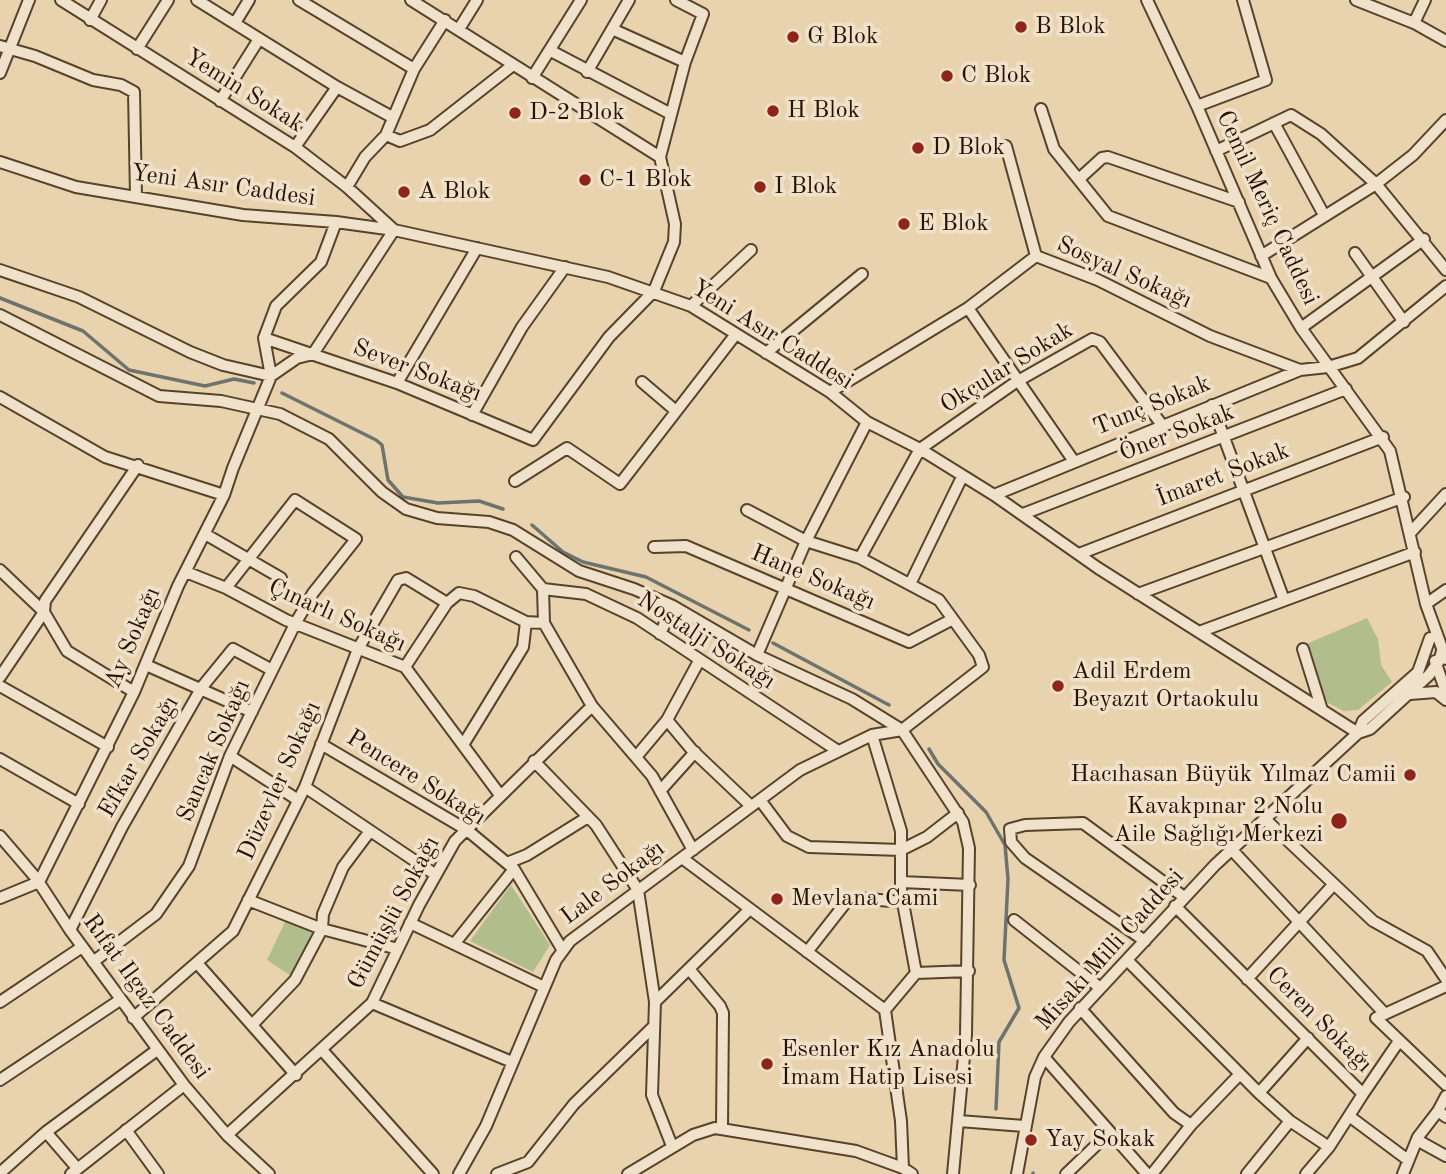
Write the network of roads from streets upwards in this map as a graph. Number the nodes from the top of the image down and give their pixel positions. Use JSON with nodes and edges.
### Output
{"nodes":[{"id":1,"x":29,"y":0,"type":"edge"},
{"id":2,"x":61,"y":0,"type":"edge"},
{"id":3,"x":100,"y":0,"type":"edge"},
{"id":4,"x":169,"y":0,"type":"edge"},
{"id":5,"x":197,"y":0,"type":"edge"},
{"id":6,"x":249,"y":0,"type":"edge"},
{"id":7,"x":299,"y":0,"type":"edge"},
{"id":8,"x":411,"y":0,"type":"edge"},
{"id":9,"x":477,"y":0,"type":"edge"},
{"id":10,"x":581,"y":0,"type":"edge"},
{"id":11,"x":629,"y":0,"type":"edge"},
{"id":12,"x":676,"y":0,"type":"edge"},
{"id":13,"x":1147,"y":0,"type":"edge"},
{"id":14,"x":1243,"y":0,"type":"edge"},
{"id":15,"x":1425,"y":0,"type":"edge"},
{"id":16,"x":1360,"y":1,"type":"edge"},
{"id":17,"x":90,"y":19,"type":"junction"},
{"id":18,"x":445,"y":20,"type":"junction"},
{"id":19,"x":234,"y":23,"type":"junction"},
{"id":20,"x":1414,"y":23,"type":"junction"},
{"id":21,"x":459,"y":29,"type":"junction"},
{"id":22,"x":612,"y":29,"type":"junction"},
{"id":23,"x":259,"y":39,"type":"junction"},
{"id":24,"x":1446,"y":41,"type":"edge"},
{"id":25,"x":6,"y":47,"type":"edge"},
{"id":26,"x":137,"y":48,"type":"junction"},
{"id":27,"x":551,"y":51,"type":"junction"},
{"id":28,"x":685,"y":62,"type":"junction"},
{"id":29,"x":513,"y":65,"type":"junction"},
{"id":30,"x":414,"y":69,"type":"junction"},
{"id":31,"x":587,"y":72,"type":"junction"},
{"id":32,"x":0,"y":73,"type":"edge"},
{"id":33,"x":532,"y":78,"type":"junction"},
{"id":34,"x":337,"y":87,"type":"junction"},
{"id":35,"x":220,"y":102,"type":"junction"},
{"id":36,"x":1197,"y":106,"type":"junction"},
{"id":37,"x":1041,"y":108,"type":"dead end"},
{"id":38,"x":671,"y":114,"type":"junction"},
{"id":39,"x":392,"y":117,"type":"junction"},
{"id":40,"x":1446,"y":120,"type":"edge"},
{"id":41,"x":1274,"y":123,"type":"junction"},
{"id":42,"x":386,"y":135,"type":"junction"},
{"id":43,"x":1006,"y":145,"type":"dead end"},
{"id":44,"x":295,"y":147,"type":"junction"},
{"id":45,"x":1216,"y":151,"type":"junction"},
{"id":46,"x":660,"y":157,"type":"junction"},
{"id":47,"x":0,"y":162,"type":"edge"},
{"id":48,"x":1079,"y":179,"type":"junction"},
{"id":49,"x":1377,"y":184,"type":"junction"},
{"id":50,"x":347,"y":187,"type":"junction"},
{"id":51,"x":136,"y":196,"type":"junction"},
{"id":52,"x":1239,"y":202,"type":"junction"},
{"id":53,"x":1324,"y":215,"type":"junction"},
{"id":54,"x":336,"y":222,"type":"junction"},
{"id":55,"x":394,"y":230,"type":"junction"},
{"id":56,"x":1424,"y":239,"type":"junction"},
{"id":57,"x":477,"y":247,"type":"junction"},
{"id":58,"x":751,"y":250,"type":"dead end"},
{"id":59,"x":1355,"y":253,"type":"dead end"},
{"id":60,"x":1037,"y":256,"type":"junction"},
{"id":61,"x":1261,"y":256,"type":"junction"},
{"id":62,"x":565,"y":267,"type":"junction"},
{"id":63,"x":0,"y":270,"type":"edge"},
{"id":64,"x":1446,"y":270,"type":"edge"},
{"id":65,"x":862,"y":274,"type":"dead end"},
{"id":66,"x":1371,"y":277,"type":"junction"},
{"id":67,"x":1272,"y":278,"type":"junction"},
{"id":68,"x":1446,"y":286,"type":"edge"},
{"id":69,"x":654,"y":291,"type":"junction"},
{"id":70,"x":691,"y":306,"type":"junction"},
{"id":71,"x":968,"y":309,"type":"junction"},
{"id":72,"x":0,"y":315,"type":"edge"},
{"id":73,"x":1404,"y":322,"type":"junction"},
{"id":74,"x":1301,"y":328,"type":"junction"},
{"id":75,"x":736,"y":334,"type":"junction"},
{"id":76,"x":264,"y":338,"type":"junction"},
{"id":77,"x":766,"y":353,"type":"junction"},
{"id":78,"x":313,"y":354,"type":"junction"},
{"id":79,"x":1328,"y":367,"type":"junction"},
{"id":80,"x":1300,"y":370,"type":"junction"},
{"id":81,"x":271,"y":376,"type":"junction"},
{"id":82,"x":642,"y":382,"type":"dead end"},
{"id":83,"x":1016,"y":382,"type":"junction"},
{"id":84,"x":397,"y":383,"type":"junction"},
{"id":85,"x":1346,"y":389,"type":"junction"},
{"id":86,"x":830,"y":392,"type":"junction"},
{"id":87,"x":0,"y":397,"type":"edge"},
{"id":88,"x":1212,"y":405,"type":"junction"},
{"id":89,"x":258,"y":408,"type":"junction"},
{"id":90,"x":676,"y":411,"type":"junction"},
{"id":91,"x":472,"y":415,"type":"junction"},
{"id":92,"x":867,"y":422,"type":"junction"},
{"id":93,"x":1162,"y":425,"type":"junction"},
{"id":94,"x":1224,"y":438,"type":"junction"},
{"id":95,"x":1383,"y":438,"type":"junction"},
{"id":96,"x":920,"y":449,"type":"junction"},
{"id":97,"x":1073,"y":460,"type":"junction"},
{"id":98,"x":138,"y":466,"type":"junction"},
{"id":99,"x":962,"y":477,"type":"junction"},
{"id":100,"x":515,"y":481,"type":"dead end"},
{"id":101,"x":1244,"y":489,"type":"junction"},
{"id":102,"x":1446,"y":494,"type":"edge"},
{"id":103,"x":225,"y":495,"type":"junction"},
{"id":104,"x":993,"y":495,"type":"junction"},
{"id":105,"x":1404,"y":496,"type":"junction"},
{"id":106,"x":747,"y":510,"type":"dead end"},
{"id":107,"x":1023,"y":514,"type":"junction"},
{"id":108,"x":1411,"y":531,"type":"junction"},
{"id":109,"x":205,"y":534,"type":"junction"},
{"id":110,"x":806,"y":541,"type":"junction"},
{"id":111,"x":654,"y":547,"type":"dead end"},
{"id":112,"x":1264,"y":548,"type":"junction"},
{"id":113,"x":1415,"y":552,"type":"junction"},
{"id":114,"x":1079,"y":554,"type":"junction"},
{"id":115,"x":516,"y":556,"type":"dead end"},
{"id":116,"x":249,"y":558,"type":"junction"},
{"id":117,"x":860,"y":558,"type":"junction"},
{"id":118,"x":0,"y":570,"type":"edge"},
{"id":119,"x":186,"y":572,"type":"junction"},
{"id":120,"x":281,"y":578,"type":"dead end"},
{"id":121,"x":909,"y":584,"type":"junction"},
{"id":122,"x":226,"y":588,"type":"junction"},
{"id":123,"x":543,"y":589,"type":"junction"},
{"id":124,"x":786,"y":589,"type":"junction"},
{"id":125,"x":1446,"y":590,"type":"edge"},
{"id":126,"x":1138,"y":594,"type":"junction"},
{"id":127,"x":1284,"y":600,"type":"junction"},
{"id":128,"x":447,"y":603,"type":"junction"},
{"id":129,"x":1426,"y":604,"type":"junction"},
{"id":130,"x":673,"y":606,"type":"junction"},
{"id":131,"x":44,"y":612,"type":"junction"},
{"id":132,"x":951,"y":620,"type":"junction"},
{"id":133,"x":526,"y":622,"type":"junction"},
{"id":134,"x":544,"y":623,"type":"junction"},
{"id":135,"x":295,"y":624,"type":"junction"},
{"id":136,"x":1199,"y":632,"type":"junction"},
{"id":137,"x":660,"y":634,"type":"junction"},
{"id":138,"x":1430,"y":638,"type":"junction"},
{"id":139,"x":358,"y":649,"type":"junction"},
{"id":140,"x":1303,"y":649,"type":"dead end"},
{"id":141,"x":757,"y":655,"type":"junction"},
{"id":142,"x":699,"y":661,"type":"junction"},
{"id":143,"x":146,"y":665,"type":"junction"},
{"id":144,"x":405,"y":667,"type":"junction"},
{"id":145,"x":1440,"y":668,"type":"edge"},
{"id":146,"x":272,"y":670,"type":"junction"},
{"id":147,"x":1418,"y":672,"type":"junction"},
{"id":148,"x":0,"y":677,"type":"edge"},
{"id":149,"x":0,"y":686,"type":"edge"},
{"id":150,"x":202,"y":687,"type":"junction"},
{"id":151,"x":134,"y":692,"type":"junction"},
{"id":152,"x":1446,"y":692,"type":"edge"},
{"id":153,"x":1407,"y":695,"type":"junction"},
{"id":154,"x":1446,"y":700,"type":"edge"},
{"id":155,"x":592,"y":706,"type":"junction"},
{"id":156,"x":1322,"y":710,"type":"junction"},
{"id":157,"x":252,"y":712,"type":"junction"},
{"id":158,"x":667,"y":720,"type":"junction"},
{"id":159,"x":901,"y":730,"type":"junction"},
{"id":160,"x":1358,"y":733,"type":"junction"},
{"id":161,"x":873,"y":735,"type":"junction"},
{"id":162,"x":321,"y":744,"type":"junction"},
{"id":163,"x":463,"y":745,"type":"junction"},
{"id":164,"x":108,"y":747,"type":"junction"},
{"id":165,"x":838,"y":751,"type":"junction"},
{"id":166,"x":695,"y":752,"type":"junction"},
{"id":167,"x":230,"y":756,"type":"junction"},
{"id":168,"x":635,"y":757,"type":"junction"},
{"id":169,"x":0,"y":759,"type":"edge"},
{"id":170,"x":534,"y":761,"type":"junction"},
{"id":171,"x":305,"y":787,"type":"junction"},
{"id":172,"x":660,"y":791,"type":"junction"},
{"id":173,"x":500,"y":795,"type":"junction"},
{"id":174,"x":298,"y":800,"type":"junction"},
{"id":175,"x":755,"y":803,"type":"junction"},
{"id":176,"x":79,"y":804,"type":"junction"},
{"id":177,"x":958,"y":813,"type":"junction"},
{"id":178,"x":588,"y":817,"type":"junction"},
{"id":179,"x":1265,"y":820,"type":"junction"},
{"id":180,"x":467,"y":830,"type":"junction"},
{"id":181,"x":370,"y":831,"type":"junction"},
{"id":182,"x":0,"y":836,"type":"edge"},
{"id":183,"x":692,"y":850,"type":"junction"},
{"id":184,"x":901,"y":850,"type":"junction"},
{"id":185,"x":1232,"y":850,"type":"junction"},
{"id":186,"x":681,"y":858,"type":"junction"},
{"id":187,"x":510,"y":866,"type":"junction"},
{"id":188,"x":436,"y":875,"type":"junction"},
{"id":189,"x":39,"y":882,"type":"junction"},
{"id":190,"x":901,"y":882,"type":"junction"},
{"id":191,"x":1334,"y":884,"type":"junction"},
{"id":192,"x":970,"y":885,"type":"junction"},
{"id":193,"x":638,"y":890,"type":"junction"},
{"id":194,"x":1,"y":896,"type":"edge"},
{"id":195,"x":1184,"y":897,"type":"junction"},
{"id":196,"x":248,"y":900,"type":"junction"},
{"id":197,"x":902,"y":902,"type":"junction"},
{"id":198,"x":1175,"y":906,"type":"junction"},
{"id":199,"x":750,"y":909,"type":"junction"},
{"id":200,"x":1014,"y":920,"type":"dead end"},
{"id":201,"x":1302,"y":922,"type":"junction"},
{"id":202,"x":410,"y":923,"type":"junction"},
{"id":203,"x":322,"y":929,"type":"junction"},
{"id":204,"x":70,"y":930,"type":"junction"},
{"id":205,"x":1145,"y":942,"type":"junction"},
{"id":206,"x":455,"y":943,"type":"junction"},
{"id":207,"x":82,"y":947,"type":"junction"},
{"id":208,"x":398,"y":949,"type":"junction"},
{"id":209,"x":562,"y":949,"type":"junction"},
{"id":210,"x":807,"y":952,"type":"junction"},
{"id":211,"x":1127,"y":960,"type":"junction"},
{"id":212,"x":93,"y":962,"type":"junction"},
{"id":213,"x":197,"y":963,"type":"junction"},
{"id":214,"x":689,"y":969,"type":"junction"},
{"id":215,"x":969,"y":971,"type":"junction"},
{"id":216,"x":916,"y":973,"type":"junction"},
{"id":217,"x":1247,"y":979,"type":"junction"},
{"id":218,"x":1446,"y":979,"type":"edge"},
{"id":219,"x":1446,"y":986,"type":"edge"},
{"id":220,"x":1099,"y":987,"type":"junction"},
{"id":221,"x":544,"y":988,"type":"junction"},
{"id":222,"x":1,"y":998,"type":"edge"},
{"id":223,"x":120,"y":1000,"type":"junction"},
{"id":224,"x":655,"y":1002,"type":"junction"},
{"id":225,"x":372,"y":1003,"type":"junction"},
{"id":226,"x":1080,"y":1008,"type":"junction"},
{"id":227,"x":885,"y":1010,"type":"junction"},
{"id":228,"x":1381,"y":1016,"type":"junction"},
{"id":229,"x":133,"y":1018,"type":"junction"},
{"id":230,"x":252,"y":1026,"type":"junction"},
{"id":231,"x":653,"y":1027,"type":"junction"},
{"id":232,"x":1308,"y":1038,"type":"junction"},
{"id":233,"x":1399,"y":1041,"type":"junction"},
{"id":234,"x":157,"y":1050,"type":"junction"},
{"id":235,"x":322,"y":1050,"type":"junction"},
{"id":236,"x":1044,"y":1057,"type":"junction"},
{"id":237,"x":512,"y":1062,"type":"junction"},
{"id":238,"x":1240,"y":1074,"type":"junction"},
{"id":239,"x":296,"y":1075,"type":"junction"},
{"id":240,"x":0,"y":1080,"type":"edge"},
{"id":241,"x":184,"y":1085,"type":"junction"},
{"id":242,"x":1446,"y":1085,"type":"edge"},
{"id":243,"x":1259,"y":1093,"type":"junction"},
{"id":244,"x":1363,"y":1094,"type":"junction"},
{"id":245,"x":1446,"y":1096,"type":"edge"},
{"id":246,"x":1442,"y":1114,"type":"edge"},
{"id":247,"x":1349,"y":1116,"type":"junction"},
{"id":248,"x":959,"y":1121,"type":"junction"},
{"id":249,"x":1290,"y":1121,"type":"junction"},
{"id":250,"x":1191,"y":1125,"type":"junction"},
{"id":251,"x":1024,"y":1126,"type":"junction"},
{"id":252,"x":722,"y":1128,"type":"junction"},
{"id":253,"x":126,"y":1130,"type":"junction"},
{"id":254,"x":46,"y":1132,"type":"junction"},
{"id":255,"x":1110,"y":1132,"type":"junction"},
{"id":256,"x":227,"y":1135,"type":"junction"},
{"id":257,"x":1417,"y":1140,"type":"junction"},
{"id":258,"x":672,"y":1146,"type":"junction"},
{"id":259,"x":1329,"y":1147,"type":"junction"},
{"id":260,"x":1446,"y":1156,"type":"edge"},
{"id":261,"x":1408,"y":1160,"type":"junction"},
{"id":262,"x":2,"y":1167,"type":"edge"},
{"id":263,"x":74,"y":1171,"type":"edge"},
{"id":264,"x":907,"y":1171,"type":"edge"},
{"id":265,"x":1251,"y":1173,"type":"edge"},
{"id":266,"x":158,"y":1174,"type":"edge"},
{"id":267,"x":269,"y":1174,"type":"edge"},
{"id":268,"x":433,"y":1174,"type":"edge"},
{"id":269,"x":459,"y":1174,"type":"edge"},
{"id":270,"x":497,"y":1174,"type":"edge"},
{"id":271,"x":628,"y":1174,"type":"edge"},
{"id":272,"x":953,"y":1174,"type":"edge"},
{"id":273,"x":1017,"y":1174,"type":"edge"},
{"id":274,"x":1066,"y":1174,"type":"edge"},
{"id":275,"x":1149,"y":1174,"type":"edge"},
{"id":276,"x":1306,"y":1174,"type":"edge"},
{"id":277,"x":1403,"y":1174,"type":"edge"}],
"edges":[{"from":1,"to":25,"type":"street"},
{"from":2,"to":17,"type":"street","name":"Yemin Sokak"},
{"from":3,"to":17,"type":"street"},
{"from":4,"to":26,"type":"street"},
{"from":5,"to":19,"type":"street"},
{"from":6,"to":19,"type":"street"},
{"from":7,"to":30,"type":"street"},
{"from":8,"to":18,"type":"street"},
{"from":9,"to":21,"type":"street"},
{"from":10,"to":27,"type":"street"},
{"from":11,"to":22,"type":"street"},
{"from":12,"to":28,"type":"street"},
{"from":13,"to":36,"type":"street","name":"Cemil Meriç Caddesi"},
{"from":14,"to":36,"type":"street"},
{"from":15,"to":20,"type":"street"},
{"from":16,"to":20,"type":"street"},
{"from":17,"to":26,"type":"street","name":"Yemin Sokak"},
{"from":18,"to":21,"type":"street"},
{"from":18,"to":30,"type":"street"},
{"from":19,"to":23,"type":"street"},
{"from":20,"to":24,"type":"street"},
{"from":21,"to":29,"type":"street"},
{"from":22,"to":28,"type":"street"},
{"from":22,"to":31,"type":"street"},
{"from":23,"to":34,"type":"street"},
{"from":23,"to":35,"type":"street"},
{"from":25,"to":32,"type":"street"},
{"from":25,"to":51,"type":"street"},
{"from":26,"to":35,"type":"street","name":"Yemin Sokak"},
{"from":27,"to":31,"type":"street"},
{"from":27,"to":33,"type":"street"},
{"from":28,"to":38,"type":"street"},
{"from":29,"to":33,"type":"street"},
{"from":29,"to":42,"type":"street"},
{"from":30,"to":39,"type":"street"},
{"from":31,"to":38,"type":"street"},
{"from":33,"to":46,"type":"street"},
{"from":34,"to":39,"type":"street"},
{"from":34,"to":44,"type":"street"},
{"from":35,"to":44,"type":"street","name":"Yemin Sokak"},
{"from":36,"to":45,"type":"street","name":"Cemil Meriç Caddesi"},
{"from":37,"to":48,"type":"street"},
{"from":38,"to":46,"type":"street"},
{"from":39,"to":42,"type":"street"},
{"from":40,"to":49,"type":"street"},
{"from":41,"to":45,"type":"street"},
{"from":41,"to":49,"type":"street"},
{"from":41,"to":53,"type":"street"},
{"from":42,"to":50,"type":"street"},
{"from":43,"to":60,"type":"street","name":"Sosyal Sokağı"},
{"from":44,"to":50,"type":"street","name":"Yemin Sokak"},
{"from":45,"to":52,"type":"street","name":"Cemil Meriç Caddesi"},
{"from":46,"to":69,"type":"street"},
{"from":47,"to":51,"type":"street","name":"Yeni Asır Caddesi"},
{"from":48,"to":52,"type":"street"},
{"from":48,"to":67,"type":"street"},
{"from":49,"to":53,"type":"street"},
{"from":49,"to":56,"type":"street"},
{"from":50,"to":55,"type":"street","name":"Yemin Sokak"},
{"from":51,"to":54,"type":"street","name":"Yeni Asır Caddesi"},
{"from":52,"to":61,"type":"street","name":"Cemil Meriç Caddesi"},
{"from":53,"to":61,"type":"street"},
{"from":54,"to":55,"type":"street","name":"Yeni Asır Caddesi"},
{"from":54,"to":76,"type":"street"},
{"from":55,"to":57,"type":"street","name":"Yeni Asır Caddesi"},
{"from":55,"to":78,"type":"street"},
{"from":56,"to":64,"type":"street"},
{"from":56,"to":66,"type":"street"},
{"from":57,"to":62,"type":"street","name":"Yeni Asır Caddesi"},
{"from":57,"to":84,"type":"street"},
{"from":58,"to":70,"type":"street"},
{"from":59,"to":66,"type":"street"},
{"from":60,"to":71,"type":"street"},
{"from":60,"to":80,"type":"street","name":"Sosyal Sokağı"},
{"from":61,"to":67,"type":"street","name":"Cemil Meriç Caddesi"},
{"from":62,"to":69,"type":"street","name":"Yeni Asır Caddesi"},
{"from":62,"to":91,"type":"street"},
{"from":63,"to":81,"type":"street"},
{"from":65,"to":77,"type":"street"},
{"from":66,"to":73,"type":"street"},
{"from":66,"to":74,"type":"street"},
{"from":67,"to":74,"type":"street","name":"Cemil Meriç Caddesi"},
{"from":68,"to":73,"type":"street","name":"Tunç Sokak"},
{"from":69,"to":70,"type":"street","name":"Yeni Asır Caddesi"},
{"from":69,"to":91,"type":"street","name":"Sever Sokağı"},
{"from":70,"to":75,"type":"street","name":"Yeni Asır Caddesi"},
{"from":71,"to":83,"type":"street"},
{"from":71,"to":86,"type":"street"},
{"from":72,"to":89,"type":"street"},
{"from":73,"to":79,"type":"street","name":"Tunç Sokak"},
{"from":74,"to":79,"type":"street","name":"Cemil Meriç Caddesi"},
{"from":75,"to":77,"type":"street","name":"Yeni Asır Caddesi"},
{"from":75,"to":90,"type":"street"},
{"from":76,"to":78,"type":"street","name":"Sever Sokağı"},
{"from":76,"to":81,"type":"street"},
{"from":77,"to":86,"type":"street","name":"Yeni Asır Caddesi"},
{"from":78,"to":81,"type":"street"},
{"from":78,"to":84,"type":"street","name":"Sever Sokağı"},
{"from":79,"to":80,"type":"street","name":"Tunç Sokak"},
{"from":79,"to":85,"type":"street","name":"Cemil Meriç Caddesi"},
{"from":80,"to":88,"type":"street","name":"Tunç Sokak"},
{"from":81,"to":89,"type":"street","name":"Ay Sokağı"},
{"from":82,"to":90,"type":"street"},
{"from":83,"to":93,"type":"street","name":"Okçular Sokak"},
{"from":83,"to":96,"type":"street","name":"Okçular Sokak"},
{"from":83,"to":97,"type":"street"},
{"from":84,"to":91,"type":"street","name":"Sever Sokağı"},
{"from":85,"to":94,"type":"street","name":"Öner Sokak"},
{"from":85,"to":95,"type":"street","name":"Cemil Meriç Caddesi"},
{"from":86,"to":92,"type":"street","name":"Yeni Asır Caddesi"},
{"from":87,"to":98,"type":"street"},
{"from":88,"to":93,"type":"street","name":"Tunç Sokak"},
{"from":88,"to":94,"type":"street"},
{"from":89,"to":103,"type":"street","name":"Ay Sokağı"},
{"from":89,"to":130,"type":"street"},
{"from":90,"to":100,"type":"street"},
{"from":92,"to":96,"type":"street","name":"Yeni Asır Caddesi"},
{"from":92,"to":110,"type":"street"},
{"from":93,"to":97,"type":"street","name":"Tunç Sokak"},
{"from":94,"to":101,"type":"street"},
{"from":94,"to":107,"type":"street","name":"Öner Sokak"},
{"from":95,"to":101,"type":"street","name":"İmaret Sokak"},
{"from":95,"to":105,"type":"street","name":"Cemil Meriç Caddesi"},
{"from":96,"to":99,"type":"street","name":"Yeni Asır Caddesi"},
{"from":96,"to":117,"type":"street"},
{"from":97,"to":104,"type":"street","name":"Tunç Sokak"},
{"from":98,"to":103,"type":"street"},
{"from":98,"to":131,"type":"street"},
{"from":99,"to":104,"type":"street","name":"Yeni Asır Caddesi"},
{"from":99,"to":121,"type":"street"},
{"from":101,"to":112,"type":"street"},
{"from":101,"to":114,"type":"street","name":"İmaret Sokak"},
{"from":102,"to":108,"type":"street"},
{"from":103,"to":109,"type":"street","name":"Ay Sokağı"},
{"from":104,"to":107,"type":"street","name":"Yeni Asır Caddesi"},
{"from":105,"to":108,"type":"street","name":"Cemil Meriç Caddesi"},
{"from":105,"to":112,"type":"street"},
{"from":106,"to":110,"type":"street"},
{"from":107,"to":114,"type":"street","name":"Yeni Asır Caddesi"},
{"from":108,"to":113,"type":"street","name":"Cemil Meriç Caddesi"},
{"from":109,"to":116,"type":"street"},
{"from":109,"to":119,"type":"street","name":"Ay Sokağı"},
{"from":110,"to":117,"type":"street"},
{"from":110,"to":124,"type":"street"},
{"from":111,"to":124,"type":"street","name":"Hane Sokağı"},
{"from":112,"to":126,"type":"street"},
{"from":112,"to":127,"type":"street"},
{"from":113,"to":127,"type":"street"},
{"from":113,"to":129,"type":"street","name":"Cemil Meriç Caddesi"},
{"from":114,"to":126,"type":"street","name":"Yeni Asır Caddesi"},
{"from":115,"to":123,"type":"street"},
{"from":116,"to":120,"type":"street"},
{"from":116,"to":122,"type":"street"},
{"from":116,"to":135,"type":"street","name":"Sancak Sokağı"},
{"from":117,"to":121,"type":"street"},
{"from":118,"to":131,"type":"street"},
{"from":119,"to":122,"type":"street","name":"Çınarlı Sokağı"},
{"from":119,"to":143,"type":"street","name":"Ay Sokağı"},
{"from":121,"to":132,"type":"street"},
{"from":122,"to":135,"type":"street","name":"Çınarlı Sokağı"},
{"from":123,"to":134,"type":"street"},
{"from":123,"to":137,"type":"street","name":"Nostalji Sokağı"},
{"from":124,"to":132,"type":"street","name":"Hane Sokağı"},
{"from":124,"to":141,"type":"street"},
{"from":125,"to":129,"type":"street"},
{"from":126,"to":136,"type":"street","name":"Yeni Asır Caddesi"},
{"from":127,"to":136,"type":"street"},
{"from":128,"to":133,"type":"street"},
{"from":128,"to":139,"type":"street","name":"Düzevler Sokağı"},
{"from":128,"to":144,"type":"street"},
{"from":129,"to":138,"type":"street","name":"Cemil Meriç Caddesi"},
{"from":129,"to":145,"type":"street","name":"Cemil Meriç Caddesi"},
{"from":130,"to":137,"type":"street"},
{"from":130,"to":141,"type":"street"},
{"from":131,"to":148,"type":"street"},
{"from":131,"to":151,"type":"street"},
{"from":132,"to":159,"type":"street"},
{"from":133,"to":134,"type":"street"},
{"from":133,"to":163,"type":"street"},
{"from":134,"to":155,"type":"street"},
{"from":135,"to":139,"type":"street","name":"Çınarlı Sokağı"},
{"from":135,"to":146,"type":"street","name":"Sancak Sokağı"},
{"from":136,"to":156,"type":"street","name":"Yeni Asır Caddesi"},
{"from":137,"to":142,"type":"street","name":"Nostalji Sokağı"},
{"from":138,"to":145,"type":"street","name":"Cemil Meriç Caddesi"},
{"from":138,"to":147,"type":"street","name":"Misakı Milli Caddesi"},
{"from":139,"to":144,"type":"street","name":"Çınarlı Sokağı"},
{"from":139,"to":162,"type":"street","name":"Düzevler Sokağı"},
{"from":140,"to":156,"type":"street"},
{"from":141,"to":159,"type":"street"},
{"from":142,"to":158,"type":"street"},
{"from":142,"to":165,"type":"street","name":"Nostalji Sokağı"},
{"from":143,"to":150,"type":"street"},
{"from":143,"to":151,"type":"street","name":"Ay Sokağı"},
{"from":144,"to":163,"type":"street","name":"Çınarlı Sokağı"},
{"from":145,"to":147,"type":"street"},
{"from":145,"to":152,"type":"street","name":"Cemil Meriç Caddesi"},
{"from":145,"to":153,"type":"street","name":"Misakı Milli Caddesi"},
{"from":146,"to":150,"type":"street","name":"Efkar Sokağı"},
{"from":146,"to":157,"type":"street","name":"Sancak Sokağı"},
{"from":147,"to":160,"type":"street","name":"Misakı Milli Caddesi"},
{"from":149,"to":164,"type":"street"},
{"from":150,"to":157,"type":"street"},
{"from":150,"to":204,"type":"street","name":"Efkar Sokağı"},
{"from":151,"to":164,"type":"street","name":"Ay Sokağı"},
{"from":153,"to":154,"type":"street"},
{"from":153,"to":160,"type":"street","name":"Misakı Milli Caddesi"},
{"from":155,"to":168,"type":"street"},
{"from":155,"to":170,"type":"street","name":"Gümüşlü Sokağı"},
{"from":156,"to":160,"type":"street","name":"Yeni Asır Caddesi"},
{"from":157,"to":167,"type":"street","name":"Sancak Sokağı"},
{"from":158,"to":166,"type":"street"},
{"from":158,"to":168,"type":"street"},
{"from":159,"to":161,"type":"street","name":"Lale Sokağı"},
{"from":159,"to":177,"type":"street"},
{"from":160,"to":179,"type":"street","name":"Misakı Milli Caddesi"},
{"from":161,"to":165,"type":"street","name":"Lale Sokağı"},
{"from":161,"to":184,"type":"street"},
{"from":162,"to":171,"type":"street","name":"Düzevler Sokağı"},
{"from":162,"to":180,"type":"street","name":"Pencere Sokağı"},
{"from":163,"to":173,"type":"street","name":"Çınarlı Sokağı"},
{"from":164,"to":176,"type":"street","name":"Ay Sokağı"},
{"from":165,"to":175,"type":"street","name":"Lale Sokağı"},
{"from":166,"to":172,"type":"street"},
{"from":166,"to":175,"type":"street"},
{"from":167,"to":174,"type":"street"},
{"from":167,"to":212,"type":"street","name":"Sancak Sokağı"},
{"from":168,"to":172,"type":"street"},
{"from":169,"to":176,"type":"street"},
{"from":170,"to":173,"type":"street","name":"Gümüşlü Sokağı"},
{"from":170,"to":178,"type":"street"},
{"from":171,"to":174,"type":"street","name":"Düzevler Sokağı"},
{"from":171,"to":181,"type":"street"},
{"from":172,"to":183,"type":"street"},
{"from":173,"to":180,"type":"street","name":"Gümüşlü Sokağı"},
{"from":174,"to":196,"type":"street","name":"Düzevler Sokağı"},
{"from":175,"to":183,"type":"street","name":"Lale Sokağı"},
{"from":175,"to":184,"type":"street"},
{"from":176,"to":189,"type":"street","name":"Ay Sokağı"},
{"from":177,"to":184,"type":"street"},
{"from":177,"to":192,"type":"street"},
{"from":178,"to":187,"type":"street"},
{"from":178,"to":193,"type":"street"},
{"from":179,"to":185,"type":"street","name":"Misakı Milli Caddesi"},
{"from":179,"to":191,"type":"street"},
{"from":180,"to":187,"type":"street","name":"Pencere Sokağı"},
{"from":180,"to":188,"type":"street","name":"Gümüşlü Sokağı"},
{"from":181,"to":188,"type":"street"},
{"from":181,"to":203,"type":"street"},
{"from":182,"to":189,"type":"street","name":"Rıfat Ilgaz Caddesi"},
{"from":183,"to":186,"type":"street","name":"Lale Sokağı"},
{"from":184,"to":190,"type":"street"},
{"from":185,"to":195,"type":"street","name":"Misakı Milli Caddesi"},
{"from":185,"to":201,"type":"street"},
{"from":186,"to":193,"type":"street","name":"Lale Sokağı"},
{"from":186,"to":199,"type":"street"},
{"from":187,"to":206,"type":"street"},
{"from":187,"to":209,"type":"street","name":"Pencere Sokağı"},
{"from":188,"to":202,"type":"street","name":"Gümüşlü Sokağı"},
{"from":189,"to":194,"type":"street"},
{"from":189,"to":204,"type":"street","name":"Rıfat Ilgaz Caddesi"},
{"from":190,"to":192,"type":"street"},
{"from":190,"to":197,"type":"street"},
{"from":191,"to":201,"type":"street"},
{"from":191,"to":218,"type":"street"},
{"from":192,"to":215,"type":"street"},
{"from":193,"to":209,"type":"street","name":"Lale Sokağı"},
{"from":193,"to":224,"type":"street"},
{"from":195,"to":198,"type":"street","name":"Misakı Milli Caddesi"},
{"from":195,"to":205,"type":"street"},
{"from":196,"to":203,"type":"street"},
{"from":196,"to":213,"type":"street","name":"Düzevler Sokağı"},
{"from":197,"to":210,"type":"street"},
{"from":197,"to":216,"type":"street"},
{"from":198,"to":205,"type":"street","name":"Misakı Milli Caddesi"},
{"from":198,"to":217,"type":"street","name":"Ceren Sokağı"},
{"from":199,"to":210,"type":"street"},
{"from":199,"to":214,"type":"street"},
{"from":200,"to":220,"type":"street"},
{"from":201,"to":217,"type":"street"},
{"from":201,"to":228,"type":"street"},
{"from":202,"to":206,"type":"street"},
{"from":202,"to":208,"type":"street","name":"Gümüşlü Sokağı"},
{"from":203,"to":208,"type":"street"},
{"from":203,"to":230,"type":"street"},
{"from":204,"to":207,"type":"street","name":"Rıfat Ilgaz Caddesi"},
{"from":205,"to":211,"type":"street","name":"Misakı Milli Caddesi"},
{"from":206,"to":221,"type":"street"},
{"from":207,"to":212,"type":"street","name":"Rıfat Ilgaz Caddesi"},
{"from":207,"to":222,"type":"street"},
{"from":208,"to":225,"type":"street","name":"Gümüşlü Sokağı"},
{"from":209,"to":221,"type":"street","name":"Lale Sokağı"},
{"from":210,"to":227,"type":"street"},
{"from":211,"to":220,"type":"street","name":"Misakı Milli Caddesi"},
{"from":211,"to":238,"type":"street"},
{"from":212,"to":223,"type":"street","name":"Rıfat Ilgaz Caddesi"},
{"from":213,"to":229,"type":"street","name":"Düzevler Sokağı"},
{"from":213,"to":230,"type":"street"},
{"from":214,"to":224,"type":"street"},
{"from":214,"to":252,"type":"street"},
{"from":215,"to":216,"type":"street"},
{"from":215,"to":248,"type":"street"},
{"from":216,"to":227,"type":"street"},
{"from":217,"to":232,"type":"street","name":"Ceren Sokağı"},
{"from":219,"to":228,"type":"street"},
{"from":220,"to":226,"type":"street","name":"Misakı Milli Caddesi"},
{"from":221,"to":237,"type":"street","name":"Lale Sokağı"},
{"from":223,"to":229,"type":"street","name":"Rıfat Ilgaz Caddesi"},
{"from":223,"to":240,"type":"street"},
{"from":224,"to":231,"type":"street"},
{"from":225,"to":235,"type":"street","name":"Gümüşlü Sokağı"},
{"from":225,"to":237,"type":"street"},
{"from":226,"to":236,"type":"street","name":"Misakı Milli Caddesi"},
{"from":226,"to":250,"type":"street"},
{"from":227,"to":264,"type":"street"},
{"from":228,"to":233,"type":"street"},
{"from":229,"to":234,"type":"street","name":"Rıfat Ilgaz Caddesi"},
{"from":230,"to":239,"type":"street"},
{"from":231,"to":258,"type":"street"},
{"from":231,"to":270,"type":"street"},
{"from":232,"to":243,"type":"street"},
{"from":232,"to":244,"type":"street","name":"Ceren Sokağı"},
{"from":233,"to":242,"type":"street"},
{"from":233,"to":244,"type":"street"},
{"from":234,"to":241,"type":"street","name":"Rıfat Ilgaz Caddesi"},
{"from":234,"to":254,"type":"street"},
{"from":235,"to":239,"type":"street","name":"Gümüşlü Sokağı"},
{"from":235,"to":268,"type":"street"},
{"from":236,"to":251,"type":"street","name":"Misakı Milli Caddesi"},
{"from":236,"to":255,"type":"street"},
{"from":237,"to":269,"type":"street","name":"Lale Sokağı"},
{"from":238,"to":243,"type":"street"},
{"from":238,"to":250,"type":"street"},
{"from":239,"to":256,"type":"street","name":"Gümüşlü Sokağı"},
{"from":241,"to":253,"type":"street"},
{"from":241,"to":256,"type":"street","name":"Rıfat Ilgaz Caddesi"},
{"from":243,"to":249,"type":"street"},
{"from":244,"to":247,"type":"street","name":"Ceren Sokağı"},
{"from":245,"to":246,"type":"street"},
{"from":246,"to":257,"type":"street"},
{"from":247,"to":259,"type":"street","name":"Ceren Sokağı"},
{"from":247,"to":261,"type":"street"},
{"from":248,"to":251,"type":"street"},
{"from":248,"to":272,"type":"street"},
{"from":249,"to":259,"type":"street"},
{"from":249,"to":265,"type":"street"},
{"from":250,"to":275,"type":"street"},
{"from":251,"to":273,"type":"street","name":"Misakı Milli Caddesi"},
{"from":252,"to":258,"type":"street"},
{"from":252,"to":264,"type":"street"},
{"from":253,"to":263,"type":"street"},
{"from":253,"to":266,"type":"street"},
{"from":254,"to":262,"type":"street"},
{"from":254,"to":263,"type":"street"},
{"from":255,"to":274,"type":"street"},
{"from":255,"to":275,"type":"street"},
{"from":256,"to":267,"type":"street","name":"Rıfat Ilgaz Caddesi"},
{"from":257,"to":260,"type":"street"},
{"from":257,"to":261,"type":"street"},
{"from":258,"to":271,"type":"street"},
{"from":259,"to":276,"type":"street","name":"Ceren Sokağı"},
{"from":261,"to":277,"type":"street"}]}
